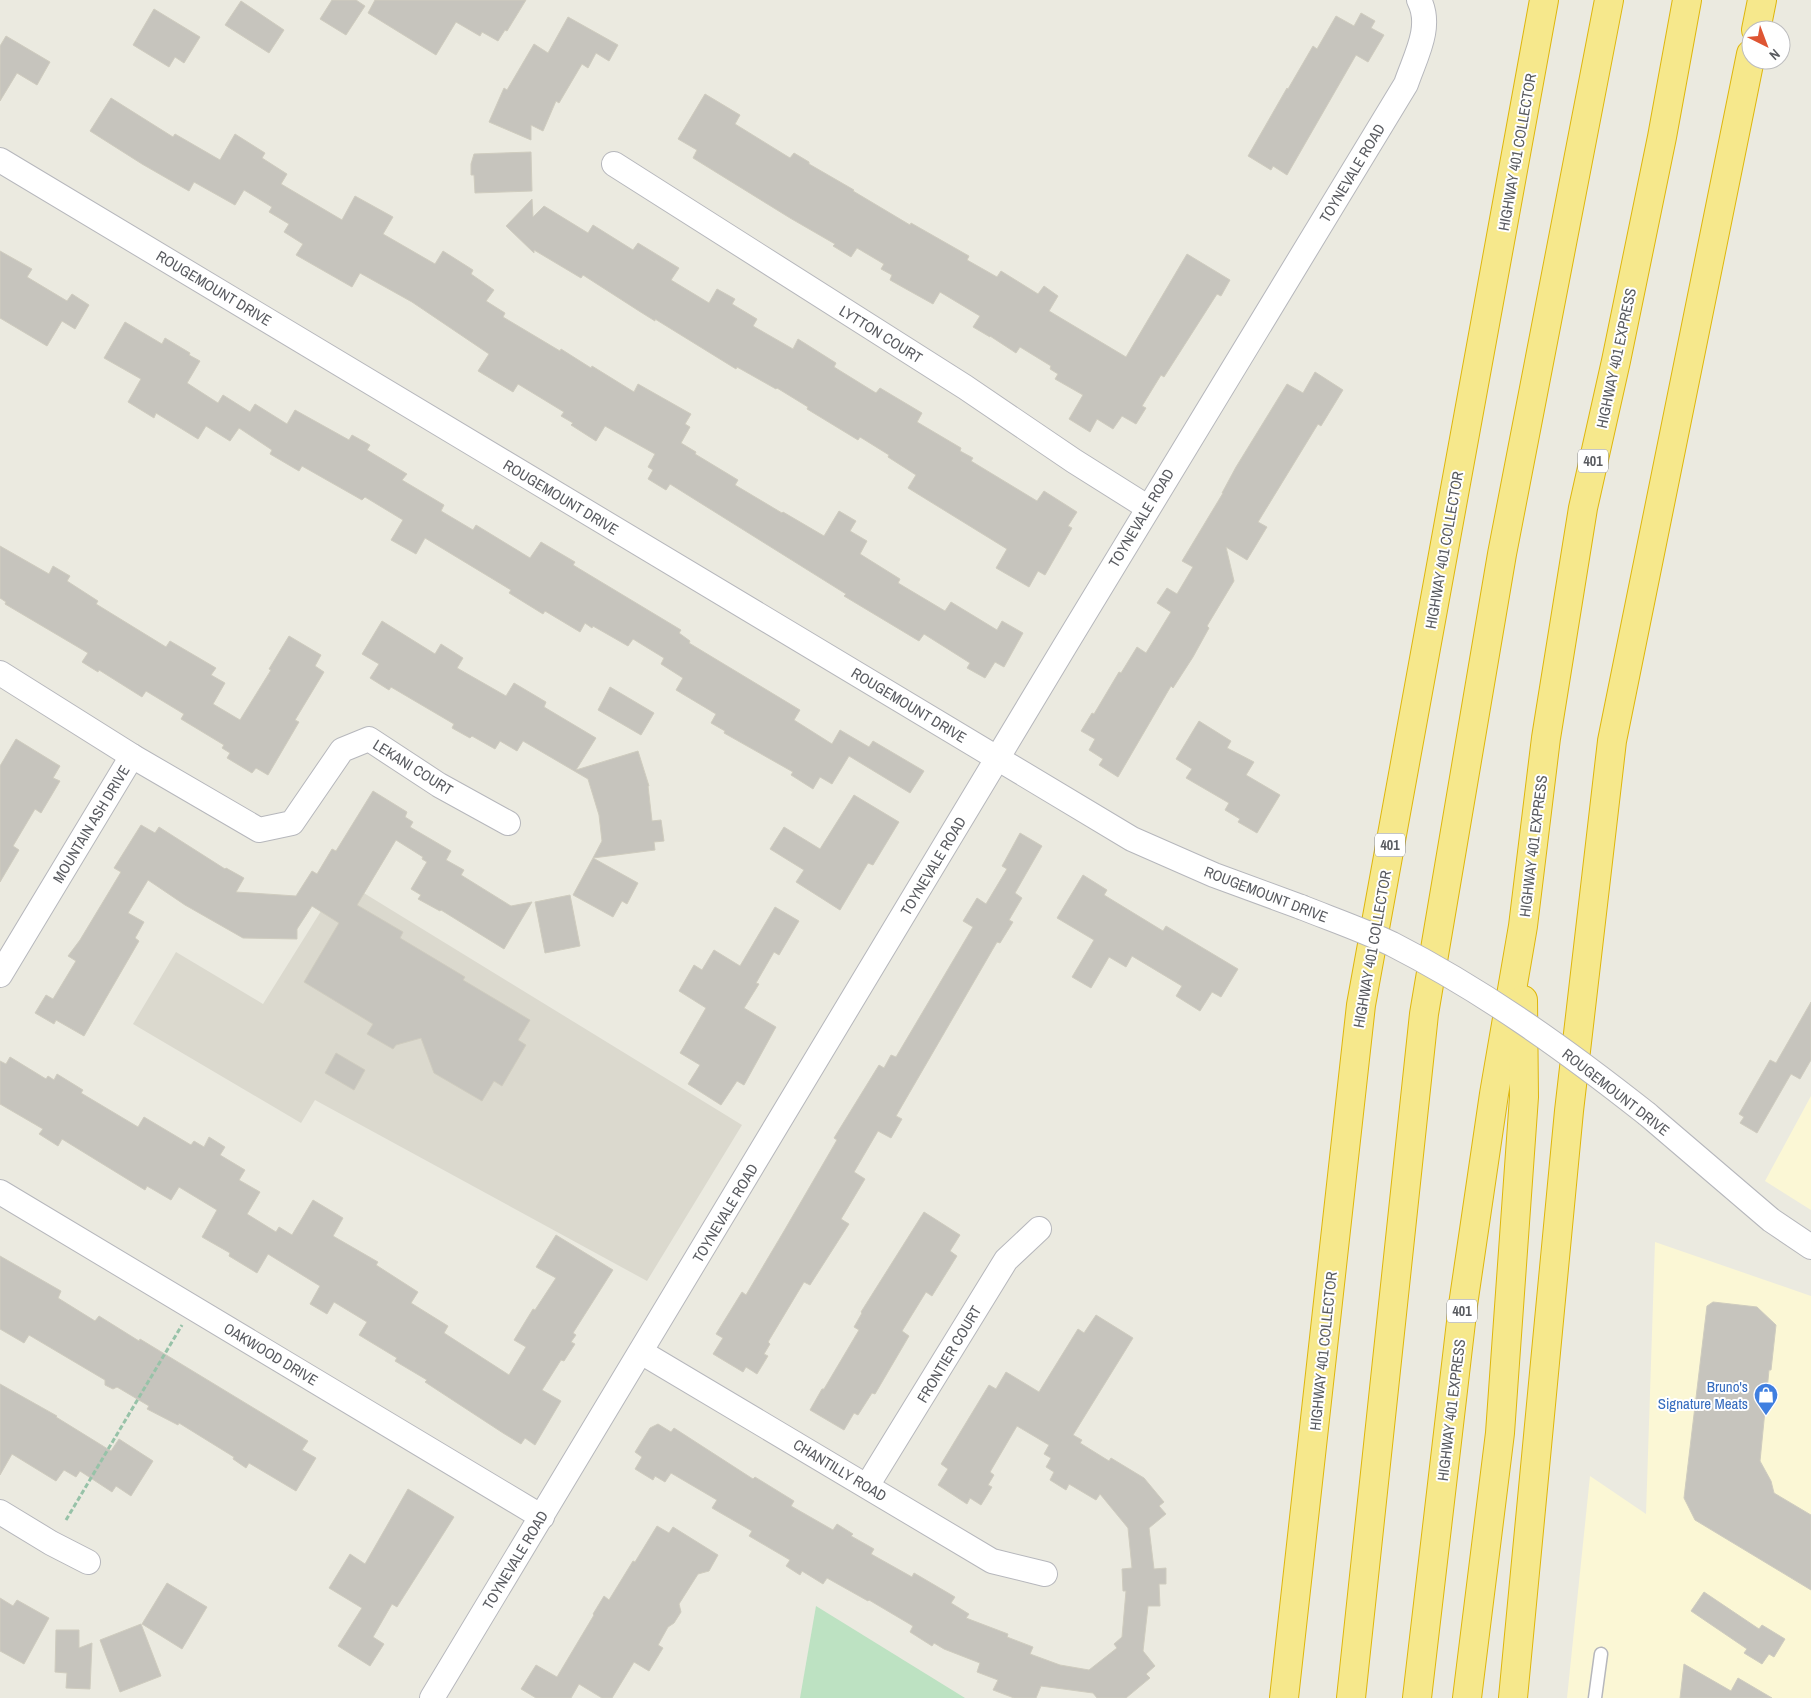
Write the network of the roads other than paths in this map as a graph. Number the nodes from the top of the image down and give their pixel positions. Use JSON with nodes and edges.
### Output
{"nodes":[{"id":1,"x":1419,"y":0,"type":"edge"},
{"id":2,"x":1544,"y":0,"type":"edge"},
{"id":3,"x":1609,"y":0,"type":"edge"},
{"id":4,"x":1687,"y":0,"type":"edge"},
{"id":5,"x":1762,"y":0,"type":"edge"},
{"id":6,"x":1758,"y":20,"type":"edge"},
{"id":7,"x":1748,"y":70,"type":"edge"},
{"id":8,"x":0,"y":160,"type":"edge"},
{"id":9,"x":614,"y":164,"type":"dead end"},
{"id":10,"x":1147,"y":507,"type":"junction"},
{"id":11,"x":0,"y":673,"type":"edge"},
{"id":12,"x":132,"y":756,"type":"junction"},
{"id":13,"x":998,"y":758,"type":"junction"},
{"id":14,"x":508,"y":823,"type":"dead end"},
{"id":15,"x":1523,"y":926,"type":"junction"},
{"id":16,"x":0,"y":975,"type":"edge"},
{"id":17,"x":0,"y":1192,"type":"edge"},
{"id":18,"x":1039,"y":1229,"type":"dead end"},
{"id":19,"x":1811,"y":1247,"type":"edge"},
{"id":20,"x":641,"y":1352,"type":"junction"},
{"id":21,"x":867,"y":1486,"type":"junction"},
{"id":22,"x":0,"y":1512,"type":"edge"},
{"id":23,"x":542,"y":1516,"type":"junction"},
{"id":24,"x":88,"y":1562,"type":"dead end"},
{"id":25,"x":1045,"y":1574,"type":"dead end"},
{"id":26,"x":1601,"y":1654,"type":"dead end"},
{"id":27,"x":432,"y":1698,"type":"edge"},
{"id":28,"x":1284,"y":1698,"type":"edge"},
{"id":29,"x":1351,"y":1698,"type":"edge"},
{"id":30,"x":1417,"y":1698,"type":"edge"},
{"id":31,"x":1467,"y":1698,"type":"edge"},
{"id":32,"x":1513,"y":1698,"type":"edge"},
{"id":33,"x":1595,"y":1698,"type":"edge"}],
"edges":[{"from":1,"to":10,"type":"street","name":"TOYNEVALE ROAD"},
{"from":2,"to":28,"type":"highway","name":"HIGHWAY 401 COLLECTOR","number":"401"},
{"from":3,"to":29,"type":"highway"},
{"from":4,"to":15,"type":"highway","name":"HIGHWAY 401 EXPRESS","number":"401"},
{"from":5,"to":6,"type":"highway"},
{"from":7,"to":32,"type":"highway"},
{"from":8,"to":13,"type":"street","name":"ROUGEMOUNT DRIVE"},
{"from":9,"to":10,"type":"street","name":"LYTTON COURT"},
{"from":10,"to":13,"type":"street","name":"TOYNEVALE ROAD"},
{"from":11,"to":12,"type":"street","name":"MOUNTAIN ASH DRIVE"},
{"from":12,"to":14,"type":"street","name":"LEKANI COURT"},
{"from":12,"to":16,"type":"street","name":"MOUNTAIN ASH DRIVE"},
{"from":13,"to":19,"type":"street","name":"ROUGEMOUNT DRIVE","bridge":true},
{"from":13,"to":20,"type":"street","name":"TOYNEVALE ROAD"},
{"from":15,"to":30,"type":"highway","name":"HIGHWAY 401 EXPRESS","number":"401"},
{"from":15,"to":31,"type":"highway"},
{"from":17,"to":23,"type":"street","name":"OAKWOOD DRIVE"},
{"from":18,"to":21,"type":"street","name":"FRONTIER COURT"},
{"from":20,"to":21,"type":"street","name":"CHANTILLY ROAD"},
{"from":20,"to":23,"type":"street","name":"TOYNEVALE ROAD"},
{"from":21,"to":25,"type":"street","name":"CHANTILLY ROAD"},
{"from":22,"to":24,"type":"street"},
{"from":23,"to":27,"type":"street","name":"TOYNEVALE ROAD"},
{"from":26,"to":33,"type":"lane"}]}
